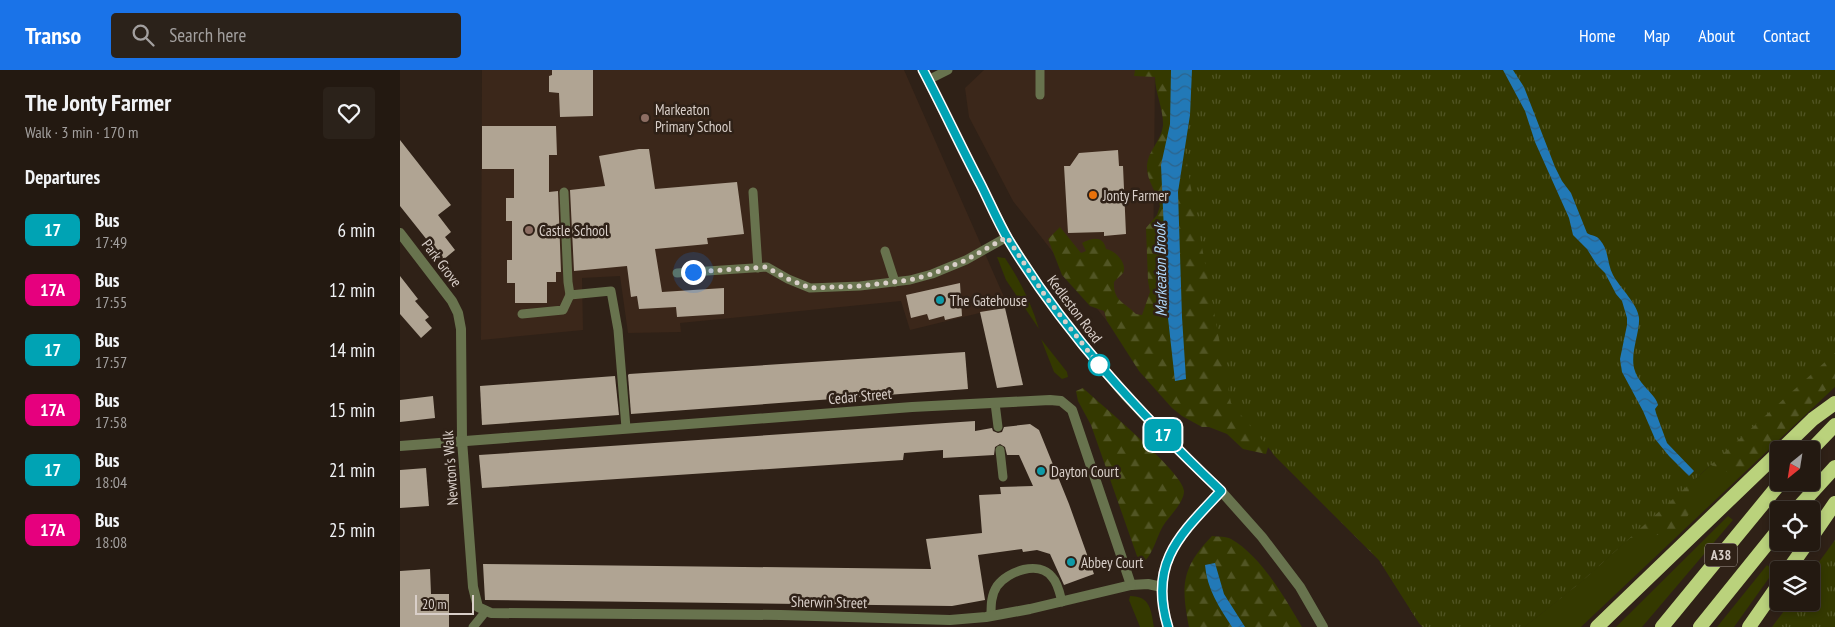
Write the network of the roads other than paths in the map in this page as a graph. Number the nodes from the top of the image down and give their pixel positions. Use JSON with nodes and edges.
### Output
{"nodes":[{"id":1,"x":923,"y":70,"type":"edge"},
{"id":2,"x":948,"y":70,"type":"edge"},
{"id":3,"x":1040,"y":70,"type":"edge"},
{"id":4,"x":928,"y":80,"type":"junction"},
{"id":5,"x":1040,"y":95,"type":"dead end"},
{"id":6,"x":564,"y":192,"type":"dead end"},
{"id":7,"x":753,"y":192,"type":"dead end"},
{"id":8,"x":400,"y":233,"type":"edge"},
{"id":9,"x":1007,"y":237,"type":"junction"},
{"id":10,"x":885,"y":251,"type":"dead end"},
{"id":11,"x":758,"y":268,"type":"junction"},
{"id":12,"x":677,"y":273,"type":"dead end"},
{"id":13,"x":895,"y":282,"type":"junction"},
{"id":14,"x":570,"y":295,"type":"junction"},
{"id":15,"x":458,"y":313,"type":"joint"},
{"id":16,"x":522,"y":314,"type":"dead end"},
{"id":17,"x":1835,"y":403,"type":"edge"},
{"id":18,"x":995,"y":404,"type":"junction"},
{"id":19,"x":1835,"y":425,"type":"edge"},
{"id":20,"x":998,"y":427,"type":"dead end"},
{"id":21,"x":626,"y":428,"type":"junction"},
{"id":22,"x":462,"y":440,"type":"junction"},
{"id":23,"x":1790,"y":441,"type":"edge"},
{"id":24,"x":1820,"y":441,"type":"edge"},
{"id":25,"x":400,"y":446,"type":"edge"},
{"id":26,"x":1000,"y":450,"type":"dead end"},
{"id":27,"x":1770,"y":461,"type":"edge"},
{"id":28,"x":1835,"y":466,"type":"edge"},
{"id":29,"x":1003,"y":477,"type":"dead end"},
{"id":30,"x":1221,"y":491,"type":"junction"},
{"id":31,"x":1774,"y":491,"type":"edge"},
{"id":32,"x":1804,"y":501,"type":"edge"},
{"id":33,"x":1835,"y":503,"type":"edge"},
{"id":34,"x":1820,"y":525,"type":"edge"},
{"id":35,"x":1770,"y":540,"type":"edge"},
{"id":36,"x":1131,"y":585,"type":"junction"},
{"id":37,"x":1162,"y":587,"type":"junction"},
{"id":38,"x":1770,"y":597,"type":"edge"},
{"id":39,"x":1062,"y":602,"type":"junction"},
{"id":40,"x":488,"y":612,"type":"junction"},
{"id":41,"x":781,"y":615,"type":"junction"},
{"id":42,"x":991,"y":616,"type":"junction"},
{"id":43,"x":473,"y":627,"type":"edge"},
{"id":44,"x":781,"y":627,"type":"edge"},
{"id":45,"x":1168,"y":627,"type":"edge"},
{"id":46,"x":1323,"y":627,"type":"edge"},
{"id":47,"x":1597,"y":627,"type":"edge"},
{"id":48,"x":1662,"y":627,"type":"edge"},
{"id":49,"x":1700,"y":627,"type":"edge"},
{"id":50,"x":1749,"y":627,"type":"edge"}],
"edges":[{"from":1,"to":4,"type":"street","name":"Kedleston Road"},
{"from":2,"to":4,"type":"lane"},
{"from":3,"to":5,"type":"lane"},
{"from":4,"to":9,"type":"street","name":"Kedleston Road"},
{"from":6,"to":14,"type":"lane"},
{"from":7,"to":11,"type":"lane"},
{"from":8,"to":15,"type":"street","name":"Park Grove"},
{"from":9,"to":13,"type":"lane"},
{"from":9,"to":30,"type":"street","name":"Kedleston Road"},
{"from":10,"to":13,"type":"lane"},
{"from":11,"to":12,"type":"lane"},
{"from":11,"to":13,"type":"lane"},
{"from":14,"to":16,"type":"lane"},
{"from":14,"to":21,"type":"lane"},
{"from":15,"to":22,"type":"street","name":"Newton's Walk"},
{"from":17,"to":23,"type":"highway"},
{"from":18,"to":20,"type":"lane"},
{"from":18,"to":21,"type":"street","name":"Cedar Street"},
{"from":18,"to":36,"type":"street","name":"Cedar Street"},
{"from":19,"to":24,"type":"highway"},
{"from":21,"to":22,"type":"street","name":"Cedar Street"},
{"from":22,"to":25,"type":"street","name":"Cedar Street"},
{"from":22,"to":40,"type":"street","name":"Newton's Walk"},
{"from":26,"to":29,"type":"lane"},
{"from":27,"to":47,"type":"highway"},
{"from":28,"to":32,"type":"highway"},
{"from":30,"to":37,"type":"street"},
{"from":30,"to":46,"type":"street","name":"Kedleston Road"},
{"from":31,"to":48,"type":"highway","number":"A38"},
{"from":33,"to":34,"type":"highway"},
{"from":35,"to":49,"type":"highway","number":"A38"},
{"from":36,"to":37,"type":"street","name":"Sherwin Street"},
{"from":36,"to":39,"type":"street","name":"Sherwin Street"},
{"from":37,"to":45,"type":"street"},
{"from":38,"to":50,"type":"highway"},
{"from":39,"to":42,"type":"street","name":"Sherwin Street"},
{"from":39,"to":42,"type":"lane"},
{"from":40,"to":41,"type":"street","name":"Sherwin Street"},
{"from":40,"to":43,"type":"lane"},
{"from":41,"to":42,"type":"street","name":"Sherwin Street"},
{"from":41,"to":44,"type":"street"}]}
